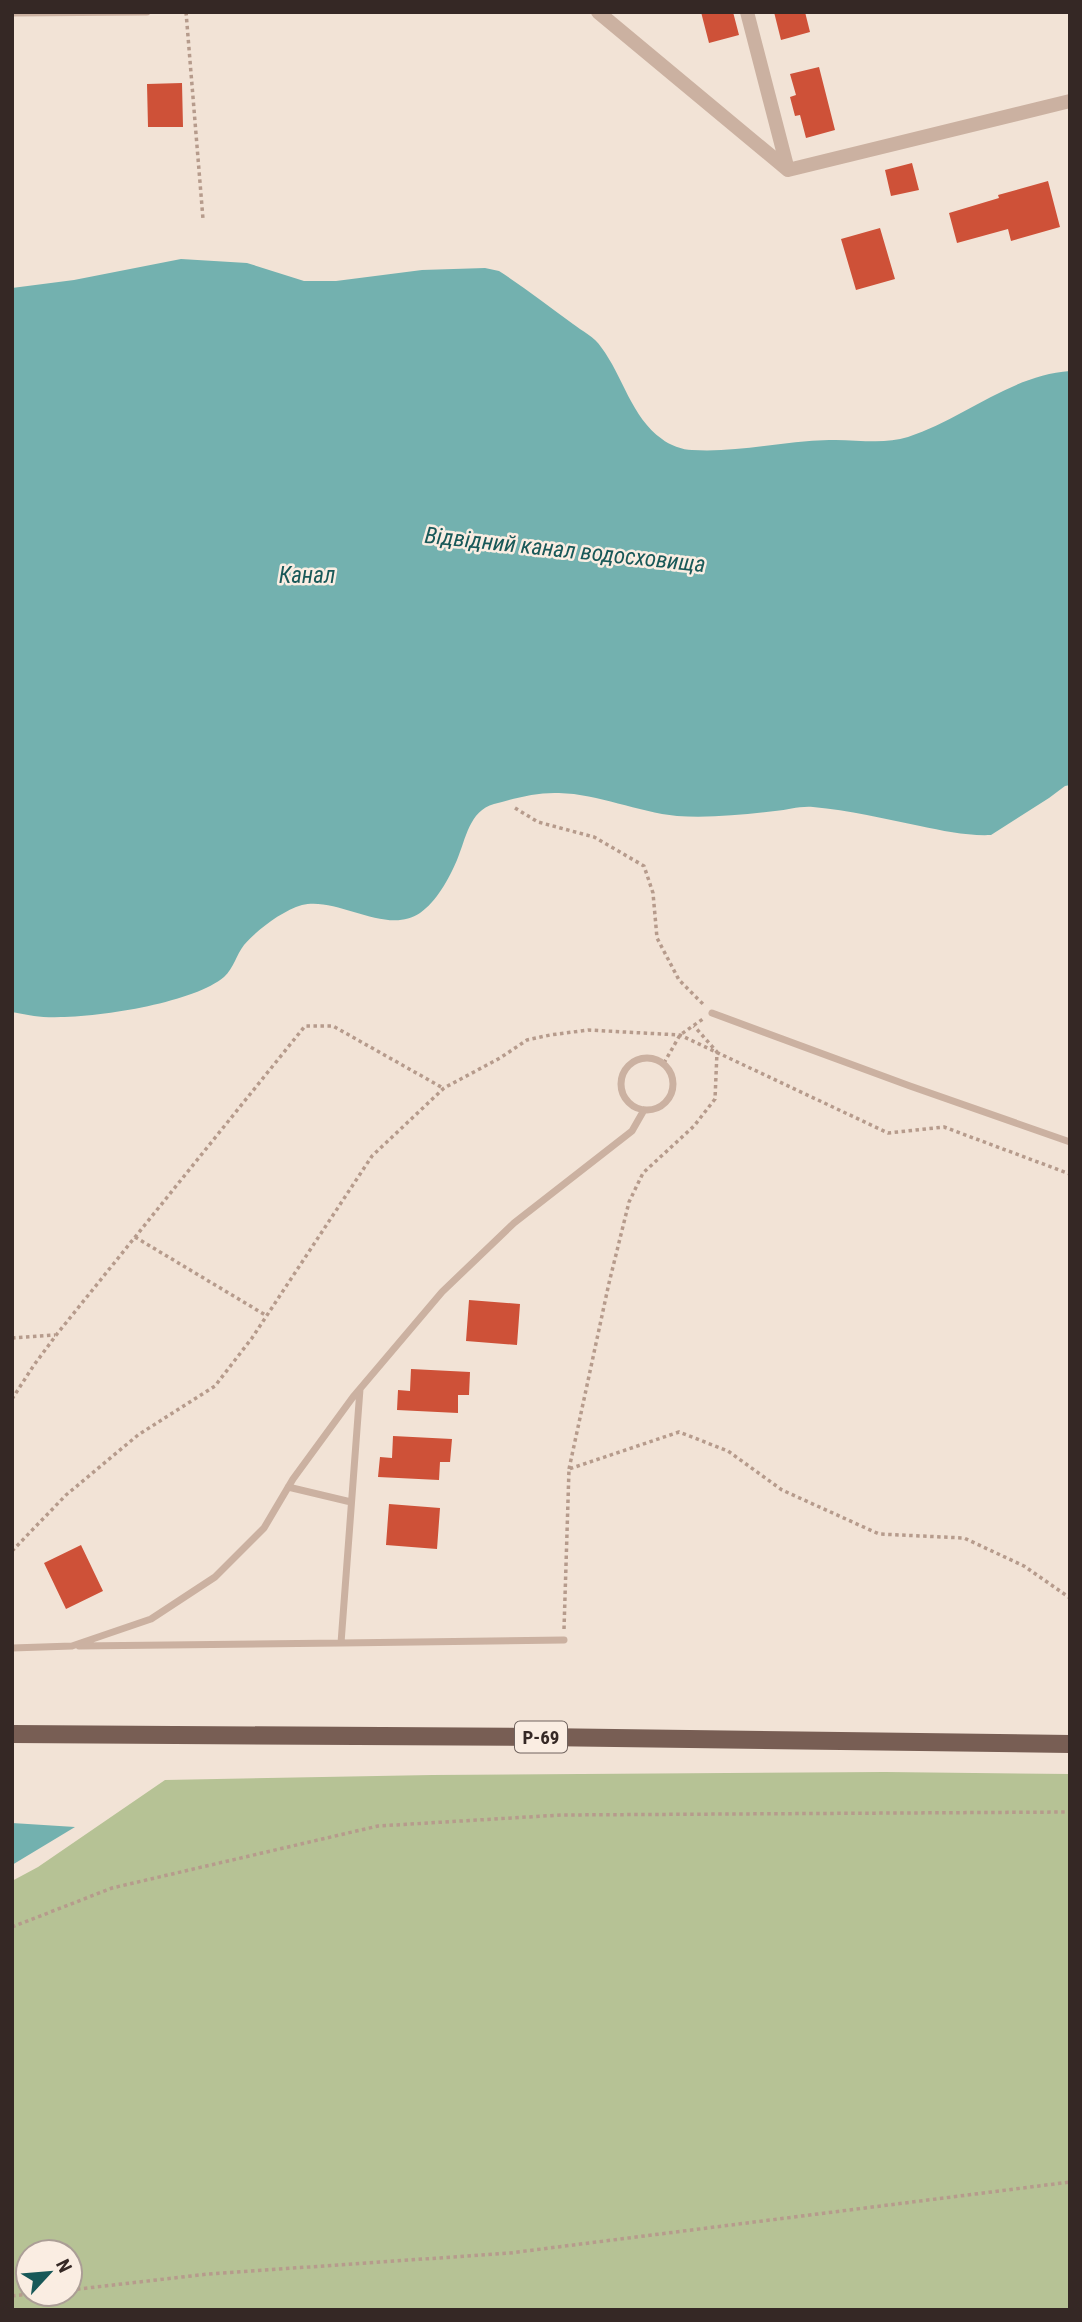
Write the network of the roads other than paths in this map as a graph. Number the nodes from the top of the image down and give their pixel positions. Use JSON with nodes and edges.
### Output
{"nodes":[{"id":1,"x":147,"y":12,"type":"edge"},
{"id":2,"x":598,"y":12,"type":"edge"},
{"id":3,"x":747,"y":12,"type":"edge"},
{"id":4,"x":12,"y":13,"type":"edge"},
{"id":5,"x":1070,"y":101,"type":"edge"},
{"id":6,"x":788,"y":170,"type":"junction"},
{"id":7,"x":712,"y":1013,"type":"road end"},
{"id":8,"x":643,"y":1110,"type":"junction"},
{"id":9,"x":1070,"y":1142,"type":"edge"},
{"id":10,"x":360,"y":1389,"type":"junction"},
{"id":11,"x":288,"y":1487,"type":"junction"},
{"id":12,"x":351,"y":1502,"type":"junction"},
{"id":13,"x":564,"y":1640,"type":"road end"},
{"id":14,"x":341,"y":1643,"type":"junction"},
{"id":15,"x":72,"y":1646,"type":"junction"},
{"id":16,"x":12,"y":1648,"type":"edge"},
{"id":17,"x":12,"y":1734,"type":"edge"},
{"id":18,"x":1070,"y":1744,"type":"edge"}],
"edges":[{"from":1,"to":4,"type":"lane"},
{"from":2,"to":6,"type":"street"},
{"from":3,"to":6,"type":"street"},
{"from":5,"to":6,"type":"street"},
{"from":7,"to":9,"type":"lane"},
{"from":8,"to":8,"type":"lane"},
{"from":8,"to":10,"type":"lane"},
{"from":10,"to":11,"type":"lane"},
{"from":10,"to":12,"type":"lane"},
{"from":11,"to":12,"type":"lane"},
{"from":11,"to":15,"type":"lane"},
{"from":12,"to":14,"type":"lane"},
{"from":13,"to":14,"type":"lane"},
{"from":14,"to":15,"type":"lane"},
{"from":15,"to":16,"type":"lane"},
{"from":17,"to":18,"type":"main road","number":"Р-69"}]}
